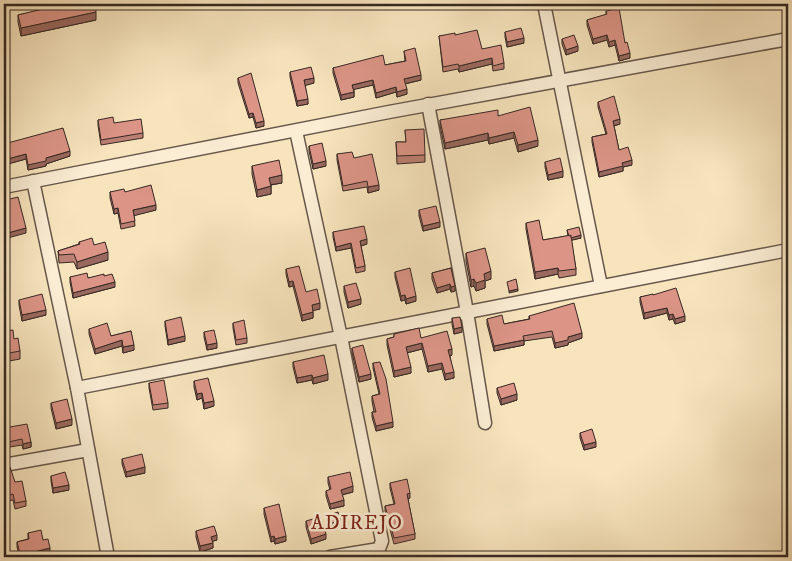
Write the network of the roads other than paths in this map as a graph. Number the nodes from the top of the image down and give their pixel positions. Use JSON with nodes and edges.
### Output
{"nodes":[{"id":1,"x":544,"y":4,"type":"edge"},
{"id":2,"x":788,"y":39,"type":"edge"},
{"id":3,"x":558,"y":81,"type":"junction"},
{"id":4,"x":428,"y":104,"type":"junction"},
{"id":5,"x":296,"y":130,"type":"junction"},
{"id":6,"x":33,"y":181,"type":"junction"},
{"id":7,"x":4,"y":186,"type":"edge"},
{"id":8,"x":788,"y":250,"type":"edge"},
{"id":9,"x":601,"y":286,"type":"junction"},
{"id":10,"x":467,"y":312,"type":"junction"},
{"id":11,"x":341,"y":337,"type":"junction"},
{"id":12,"x":77,"y":388,"type":"junction"},
{"id":13,"x":485,"y":423,"type":"dead end"},
{"id":14,"x":88,"y":450,"type":"junction"},
{"id":15,"x":4,"y":465,"type":"edge"},
{"id":16,"x":108,"y":557,"type":"edge"},
{"id":17,"x":330,"y":557,"type":"edge"}],
"edges":[{"from":1,"to":3,"type":"street"},
{"from":2,"to":3,"type":"street"},
{"from":3,"to":4,"type":"street"},
{"from":3,"to":9,"type":"street"},
{"from":4,"to":5,"type":"street"},
{"from":4,"to":10,"type":"street"},
{"from":5,"to":6,"type":"street"},
{"from":5,"to":11,"type":"street"},
{"from":6,"to":7,"type":"street"},
{"from":6,"to":12,"type":"street"},
{"from":8,"to":9,"type":"street"},
{"from":9,"to":10,"type":"street"},
{"from":10,"to":11,"type":"street"},
{"from":10,"to":13,"type":"street"},
{"from":11,"to":12,"type":"street"},
{"from":11,"to":17,"type":"street"},
{"from":12,"to":14,"type":"street"},
{"from":14,"to":15,"type":"street"},
{"from":14,"to":16,"type":"street"}]}
